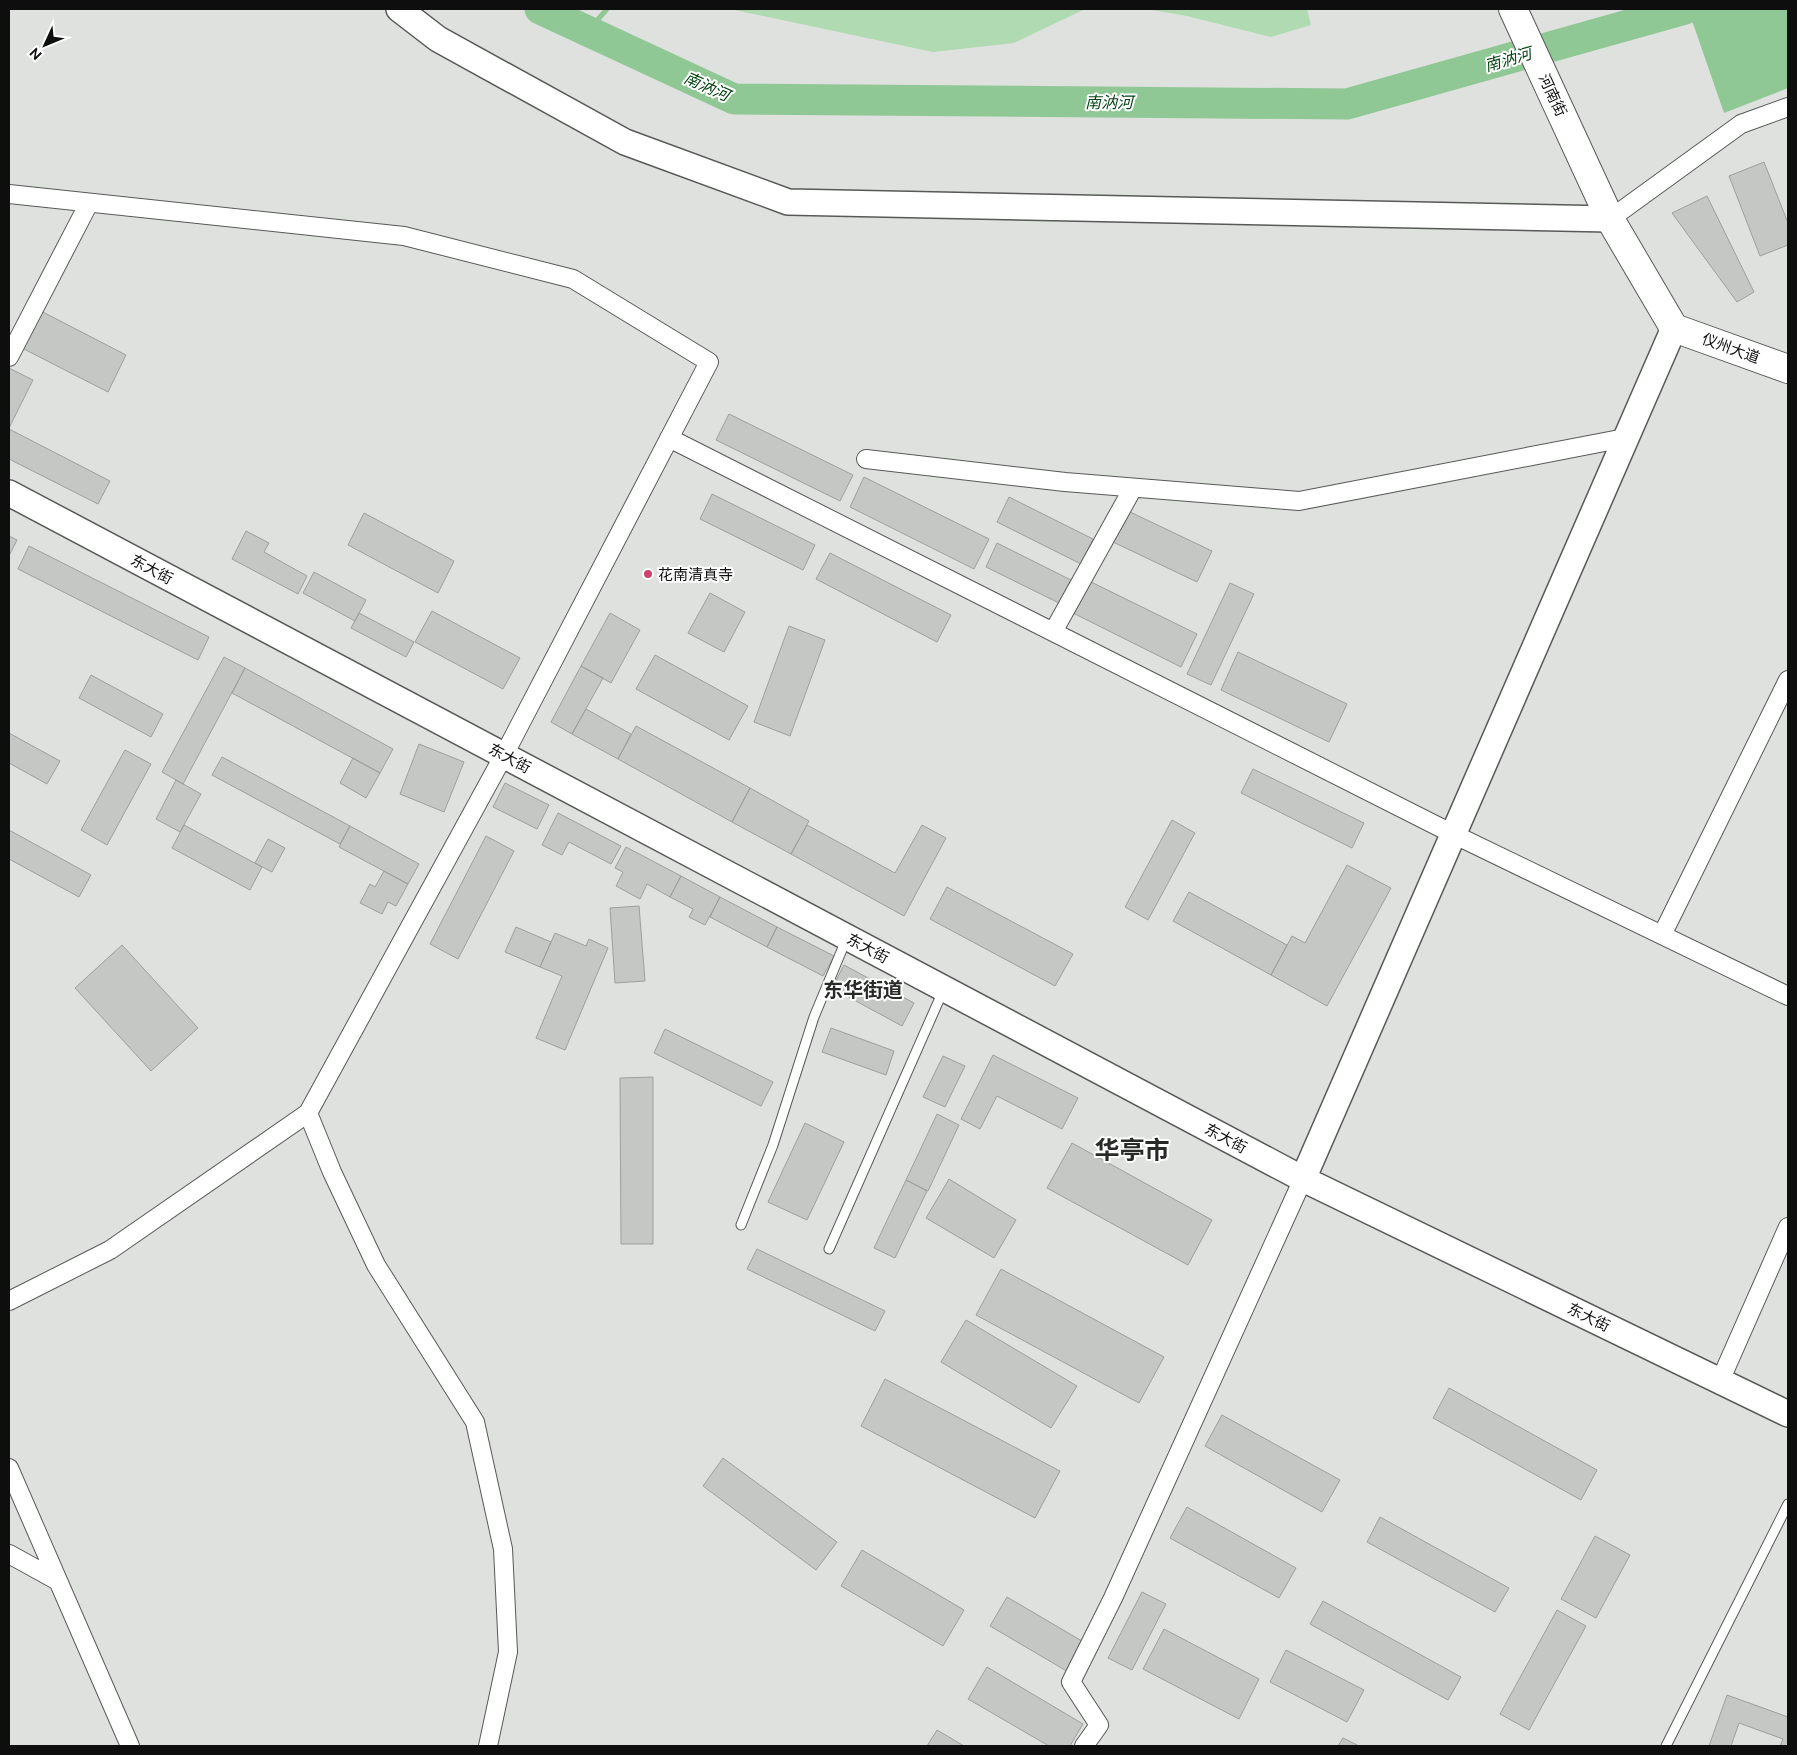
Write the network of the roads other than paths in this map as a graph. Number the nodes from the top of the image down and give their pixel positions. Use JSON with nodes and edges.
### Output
{"nodes":[{"id":1,"x":399,"y":9,"type":"edge"},
{"id":2,"x":1513,"y":9,"type":"edge"},
{"id":3,"x":1788,"y":107,"type":"edge"},
{"id":4,"x":9,"y":194,"type":"edge"},
{"id":5,"x":89,"y":202,"type":"junction"},
{"id":6,"x":1610,"y":219,"type":"junction"},
{"id":7,"x":1674,"y":328,"type":"junction"},
{"id":8,"x":9,"y":357,"type":"edge"},
{"id":9,"x":1788,"y":369,"type":"edge"},
{"id":10,"x":669,"y":438,"type":"junction"},
{"id":11,"x":1625,"y":438,"type":"junction"},
{"id":12,"x":866,"y":459,"type":"dead end"},
{"id":13,"x":1133,"y":488,"type":"junction"},
{"id":14,"x":9,"y":493,"type":"edge"},
{"id":15,"x":1053,"y":632,"type":"junction"},
{"id":16,"x":1788,"y":680,"type":"edge"},
{"id":17,"x":504,"y":755,"type":"junction"},
{"id":18,"x":1453,"y":834,"type":"junction"},
{"id":19,"x":1662,"y":935,"type":"junction"},
{"id":20,"x":848,"y":938,"type":"junction"},
{"id":21,"x":944,"y":989,"type":"junction"},
{"id":22,"x":1788,"y":996,"type":"edge"},
{"id":23,"x":308,"y":1113,"type":"junction"},
{"id":24,"x":1303,"y":1179,"type":"junction"},
{"id":25,"x":741,"y":1225,"type":"dead end"},
{"id":26,"x":1788,"y":1227,"type":"edge"},
{"id":27,"x":829,"y":1249,"type":"dead end"},
{"id":28,"x":9,"y":1302,"type":"edge"},
{"id":29,"x":1720,"y":1381,"type":"junction"},
{"id":30,"x":1788,"y":1414,"type":"edge"},
{"id":31,"x":9,"y":1468,"type":"edge"},
{"id":32,"x":1788,"y":1504,"type":"edge"},
{"id":33,"x":9,"y":1554,"type":"edge"},
{"id":34,"x":58,"y":1581,"type":"junction"},
{"id":35,"x":130,"y":1746,"type":"edge"},
{"id":36,"x":488,"y":1746,"type":"edge"},
{"id":37,"x":1084,"y":1746,"type":"edge"},
{"id":38,"x":1666,"y":1746,"type":"edge"}],
"edges":[{"from":1,"to":6,"type":"street"},
{"from":2,"to":6,"type":"highway","name":"河南街"},
{"from":3,"to":6,"type":"street"},
{"from":4,"to":5,"type":"street"},
{"from":5,"to":8,"type":"street"},
{"from":5,"to":10,"type":"street"},
{"from":6,"to":7,"type":"highway"},
{"from":7,"to":9,"type":"highway","name":"仪州大道"},
{"from":7,"to":11,"type":"street"},
{"from":10,"to":15,"type":"street"},
{"from":10,"to":17,"type":"street"},
{"from":11,"to":13,"type":"street"},
{"from":11,"to":18,"type":"street"},
{"from":12,"to":13,"type":"street"},
{"from":13,"to":15,"type":"street"},
{"from":14,"to":17,"type":"street","name":"东大街"},
{"from":15,"to":18,"type":"street"},
{"from":16,"to":19,"type":"street"},
{"from":17,"to":20,"type":"street","name":"东大街"},
{"from":17,"to":23,"type":"street"},
{"from":18,"to":19,"type":"street"},
{"from":18,"to":24,"type":"street"},
{"from":19,"to":22,"type":"street"},
{"from":20,"to":21,"type":"street","name":"东大街"},
{"from":20,"to":25,"type":"lane"},
{"from":21,"to":24,"type":"street","name":"东大街"},
{"from":21,"to":27,"type":"lane"},
{"from":23,"to":28,"type":"street"},
{"from":23,"to":36,"type":"street"},
{"from":24,"to":29,"type":"street","name":"东大街"},
{"from":24,"to":37,"type":"street"},
{"from":26,"to":29,"type":"street"},
{"from":29,"to":30,"type":"street","name":"东大街"},
{"from":31,"to":34,"type":"street"},
{"from":32,"to":38,"type":"lane"},
{"from":33,"to":34,"type":"street"},
{"from":34,"to":35,"type":"street"}]}
